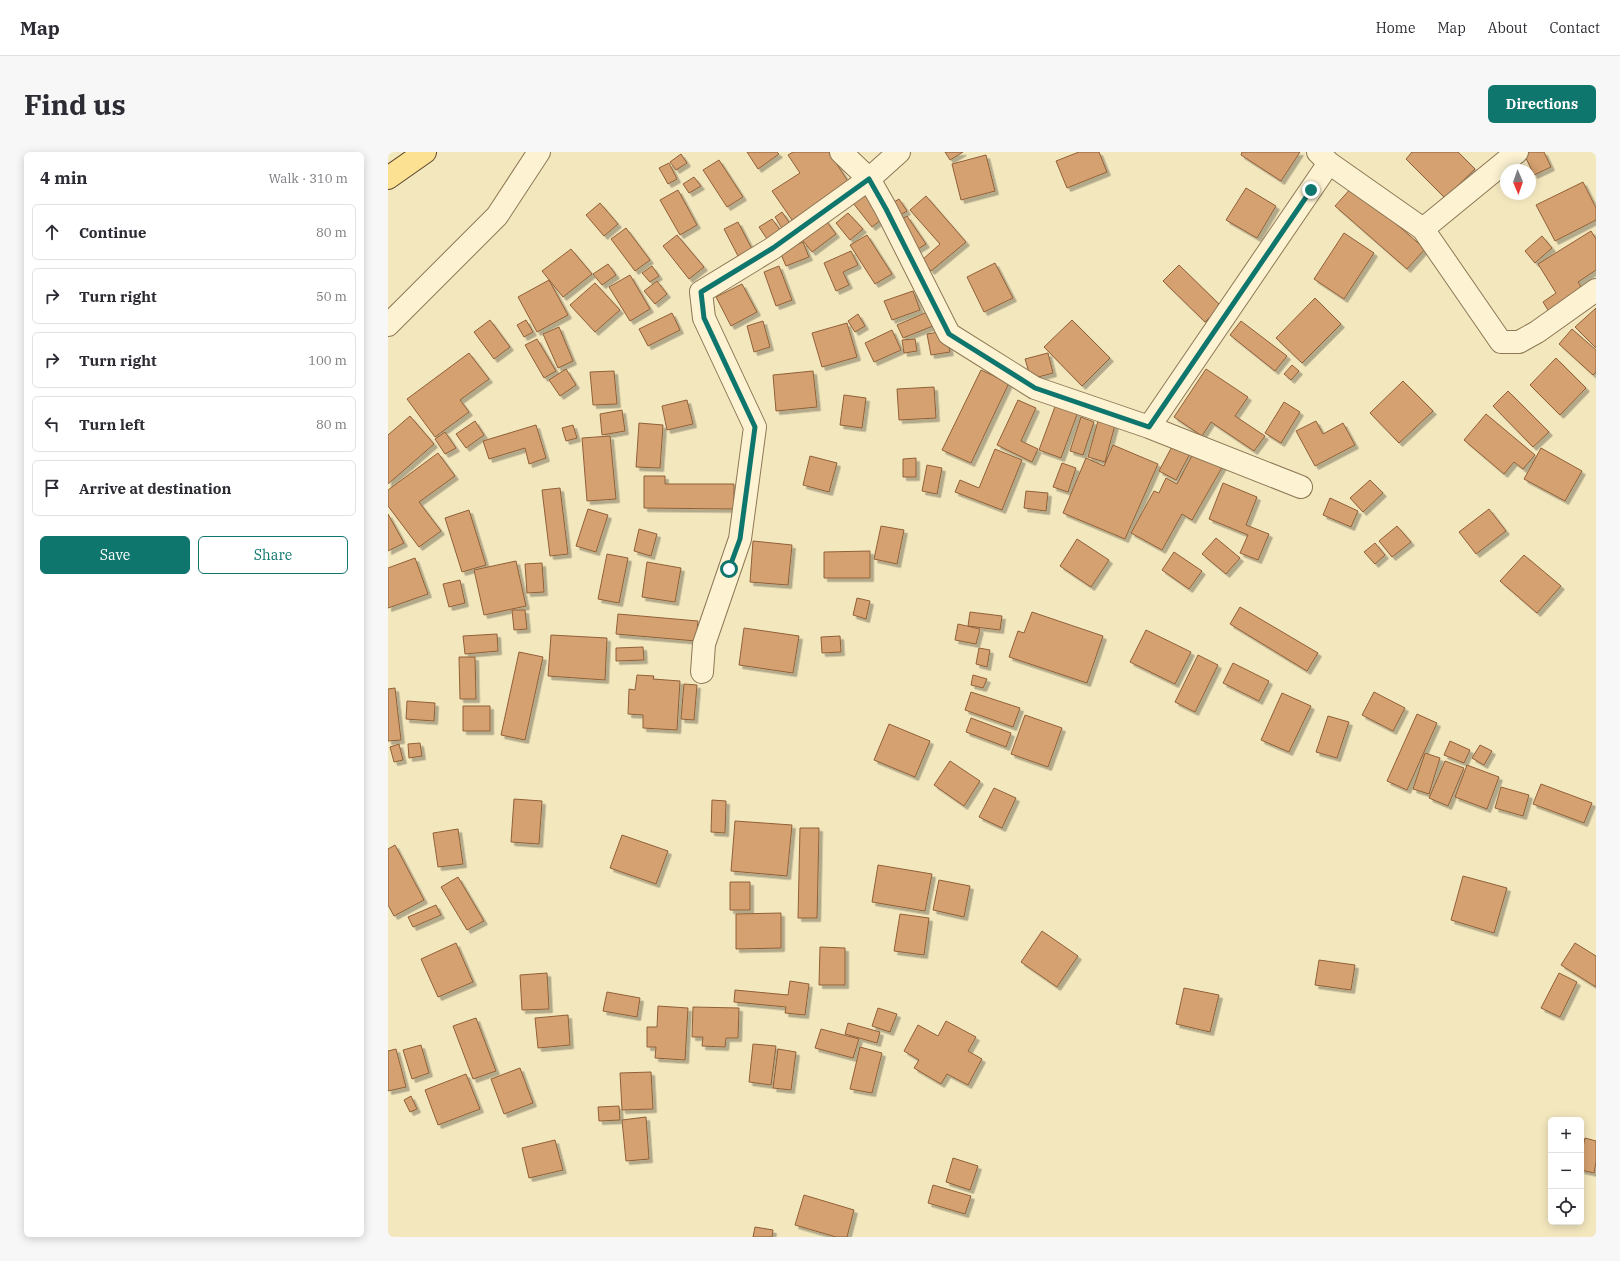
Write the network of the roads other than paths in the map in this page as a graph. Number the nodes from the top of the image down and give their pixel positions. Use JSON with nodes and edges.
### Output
{"nodes":[{"id":1,"x":426,"y":152,"type":"edge"},
{"id":2,"x":539,"y":152,"type":"edge"},
{"id":3,"x":841,"y":152,"type":"edge"},
{"id":4,"x":899,"y":152,"type":"edge"},
{"id":5,"x":1517,"y":152,"type":"edge"},
{"id":6,"x":1323,"y":158,"type":"edge"},
{"id":7,"x":388,"y":178,"type":"edge"},
{"id":8,"x":869,"y":179,"type":"junction"},
{"id":9,"x":1423,"y":229,"type":"junction"},
{"id":10,"x":1596,"y":290,"type":"edge"},
{"id":11,"x":388,"y":325,"type":"edge"},
{"id":12,"x":1149,"y":427,"type":"junction"},
{"id":13,"x":1301,"y":487,"type":"dead end"},
{"id":14,"x":702,"y":672,"type":"dead end"}],
"edges":[{"from":1,"to":7,"type":"main road"},
{"from":2,"to":11,"type":"street"},
{"from":3,"to":8,"type":"street"},
{"from":4,"to":8,"type":"street"},
{"from":5,"to":9,"type":"street"},
{"from":6,"to":9,"type":"street"},
{"from":6,"to":12,"type":"street"},
{"from":8,"to":12,"type":"street"},
{"from":8,"to":14,"type":"street"},
{"from":9,"to":10,"type":"street"},
{"from":12,"to":13,"type":"street"}]}
